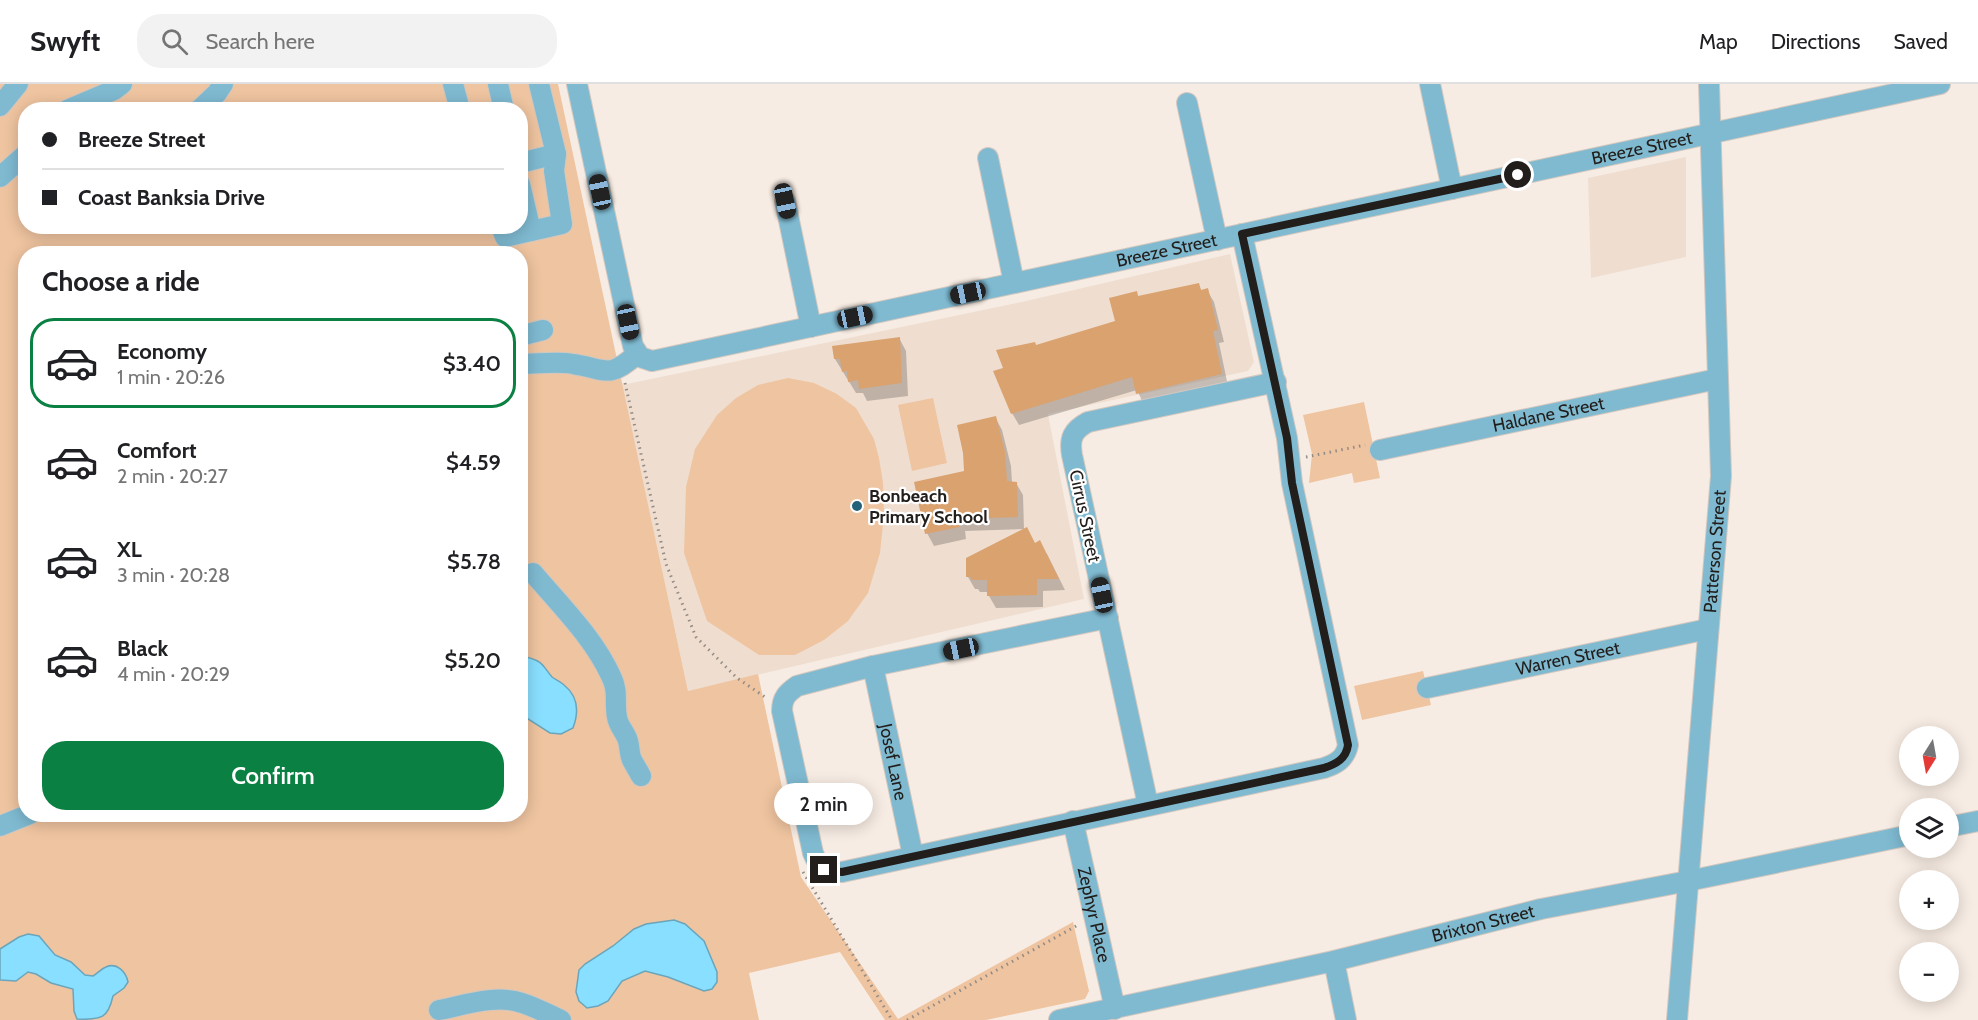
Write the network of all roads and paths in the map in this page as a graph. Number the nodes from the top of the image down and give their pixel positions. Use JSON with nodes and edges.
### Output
{"nodes":[{"id":1,"x":122,"y":84,"type":"edge"},
{"id":2,"x":223,"y":84,"type":"edge"},
{"id":3,"x":453,"y":84,"type":"edge"},
{"id":4,"x":498,"y":84,"type":"edge"},
{"id":5,"x":539,"y":84,"type":"edge"},
{"id":6,"x":577,"y":84,"type":"edge"},
{"id":7,"x":1430,"y":84,"type":"edge"},
{"id":8,"x":1709,"y":84,"type":"edge"},
{"id":9,"x":1940,"y":84,"type":"edge"},
{"id":10,"x":10,"y":89,"type":"edge"},
{"id":11,"x":86,"y":102,"type":"edge"},
{"id":12,"x":207,"y":102,"type":"edge"},
{"id":13,"x":458,"y":102,"type":"edge"},
{"id":14,"x":502,"y":102,"type":"edge"},
{"id":15,"x":1187,"y":103,"type":"dead end"},
{"id":16,"x":0,"y":106,"type":"edge"},
{"id":17,"x":1710,"y":134,"type":"junction"},
{"id":18,"x":556,"y":154,"type":"junction"},
{"id":19,"x":988,"y":158,"type":"dead end"},
{"id":20,"x":18,"y":161,"type":"edge"},
{"id":21,"x":528,"y":161,"type":"edge"},
{"id":22,"x":0,"y":177,"type":"edge"},
{"id":23,"x":1452,"y":189,"type":"junction"},
{"id":24,"x":785,"y":201,"type":"dead end"},
{"id":25,"x":528,"y":218,"type":"edge"},
{"id":26,"x":531,"y":231,"type":"junction"},
{"id":27,"x":528,"y":232,"type":"edge"},
{"id":28,"x":504,"y":234,"type":"edge"},
{"id":29,"x":518,"y":234,"type":"edge"},
{"id":30,"x":1242,"y":234,"type":"junction"},
{"id":31,"x":1217,"y":240,"type":"junction"},
{"id":32,"x":1014,"y":283,"type":"junction"},
{"id":33,"x":812,"y":327,"type":"junction"},
{"id":34,"x":543,"y":330,"type":"dead end"},
{"id":35,"x":528,"y":334,"type":"edge"},
{"id":36,"x":639,"y":356,"type":"junction"},
{"id":37,"x":528,"y":364,"type":"edge"},
{"id":38,"x":1717,"y":379,"type":"junction"},
{"id":39,"x":1276,"y":382,"type":"junction"},
{"id":40,"x":624,"y":383,"type":"dead end"},
{"id":41,"x":1380,"y":450,"type":"joint"},
{"id":42,"x":1291,"y":458,"type":"junction"},
{"id":43,"x":533,"y":573,"type":"dead end"},
{"id":44,"x":1108,"y":618,"type":"junction"},
{"id":45,"x":1708,"y":629,"type":"junction"},
{"id":46,"x":873,"y":666,"type":"junction"},
{"id":47,"x":1427,"y":688,"type":"dead end"},
{"id":48,"x":768,"y":699,"type":"dead end"},
{"id":49,"x":641,"y":777,"type":"dead end"},
{"id":50,"x":1148,"y":805,"type":"junction"},
{"id":51,"x":18,"y":819,"type":"edge"},
{"id":52,"x":1074,"y":821,"type":"junction"},
{"id":53,"x":1978,"y":821,"type":"edge"},
{"id":54,"x":1959,"y":825,"type":"edge"},
{"id":55,"x":0,"y":826,"type":"edge"},
{"id":56,"x":1899,"y":837,"type":"edge"},
{"id":57,"x":913,"y":856,"type":"junction"},
{"id":58,"x":801,"y":864,"type":"dead end"},
{"id":59,"x":1688,"y":881,"type":"junction"},
{"id":60,"x":1093,"y":910,"type":"junction"},
{"id":61,"x":1334,"y":961,"type":"junction"},
{"id":62,"x":1115,"y":1009,"type":"junction"},
{"id":63,"x":439,"y":1010,"type":"dead end"},
{"id":64,"x":561,"y":1020,"type":"edge"},
{"id":65,"x":892,"y":1020,"type":"edge"},
{"id":66,"x":907,"y":1020,"type":"edge"},
{"id":67,"x":1059,"y":1020,"type":"edge"},
{"id":68,"x":1347,"y":1020,"type":"edge"},
{"id":69,"x":1677,"y":1020,"type":"edge"}],
"edges":[{"from":1,"to":11,"type":"street"},
{"from":2,"to":12,"type":"street"},
{"from":3,"to":13,"type":"street"},
{"from":4,"to":14,"type":"street"},
{"from":5,"to":18,"type":"street"},
{"from":6,"to":36,"type":"street"},
{"from":7,"to":23,"type":"street"},
{"from":8,"to":17,"type":"street","name":"Patterson Street"},
{"from":9,"to":17,"type":"street","name":"Breeze Street"},
{"from":10,"to":16,"type":"street"},
{"from":15,"to":31,"type":"street"},
{"from":17,"to":23,"type":"street","name":"Breeze Street"},
{"from":17,"to":38,"type":"street","name":"Patterson Street"},
{"from":18,"to":21,"type":"street"},
{"from":18,"to":26,"type":"street"},
{"from":19,"to":32,"type":"street"},
{"from":20,"to":22,"type":"street"},
{"from":23,"to":30,"type":"street","name":"Breeze Street"},
{"from":24,"to":33,"type":"street"},
{"from":25,"to":26,"type":"street"},
{"from":26,"to":27,"type":"street"},
{"from":28,"to":29,"type":"street"},
{"from":30,"to":31,"type":"street","name":"Breeze Street"},
{"from":30,"to":39,"type":"street"},
{"from":31,"to":32,"type":"street","name":"Breeze Street"},
{"from":32,"to":33,"type":"street","name":"Breeze Street"},
{"from":33,"to":36,"type":"street","name":"Breeze Street"},
{"from":34,"to":35,"type":"street"},
{"from":36,"to":37,"type":"street"},
{"from":38,"to":41,"type":"street","name":"Haldane Street"},
{"from":38,"to":45,"type":"street","name":"Patterson Street"},
{"from":39,"to":42,"type":"street"},
{"from":39,"to":44,"type":"street","name":"Cirrus Street"},
{"from":40,"to":48,"type":"path"},
{"from":41,"to":42,"type":"path"},
{"from":42,"to":50,"type":"street"},
{"from":43,"to":49,"type":"street"},
{"from":44,"to":46,"type":"street"},
{"from":44,"to":50,"type":"street","name":"Cirrus Street"},
{"from":45,"to":47,"type":"street","name":"Warren Street"},
{"from":45,"to":59,"type":"street","name":"Patterson Street"},
{"from":46,"to":57,"type":"street","name":"Josef Lane"},
{"from":46,"to":57,"type":"street"},
{"from":50,"to":52,"type":"street"},
{"from":51,"to":55,"type":"street"},
{"from":52,"to":57,"type":"street"},
{"from":52,"to":60,"type":"street","name":"Zephyr Place"},
{"from":53,"to":54,"type":"street"},
{"from":56,"to":59,"type":"street","name":"Brixton Street"},
{"from":58,"to":65,"type":"path"},
{"from":59,"to":61,"type":"street","name":"Brixton Street"},
{"from":59,"to":69,"type":"street","name":"Patterson Street"},
{"from":60,"to":62,"type":"street","name":"Zephyr Place"},
{"from":60,"to":66,"type":"path"},
{"from":61,"to":62,"type":"street","name":"Brixton Street"},
{"from":61,"to":68,"type":"street"},
{"from":62,"to":67,"type":"street","name":"Brixton Street"},
{"from":63,"to":64,"type":"street"}]}
